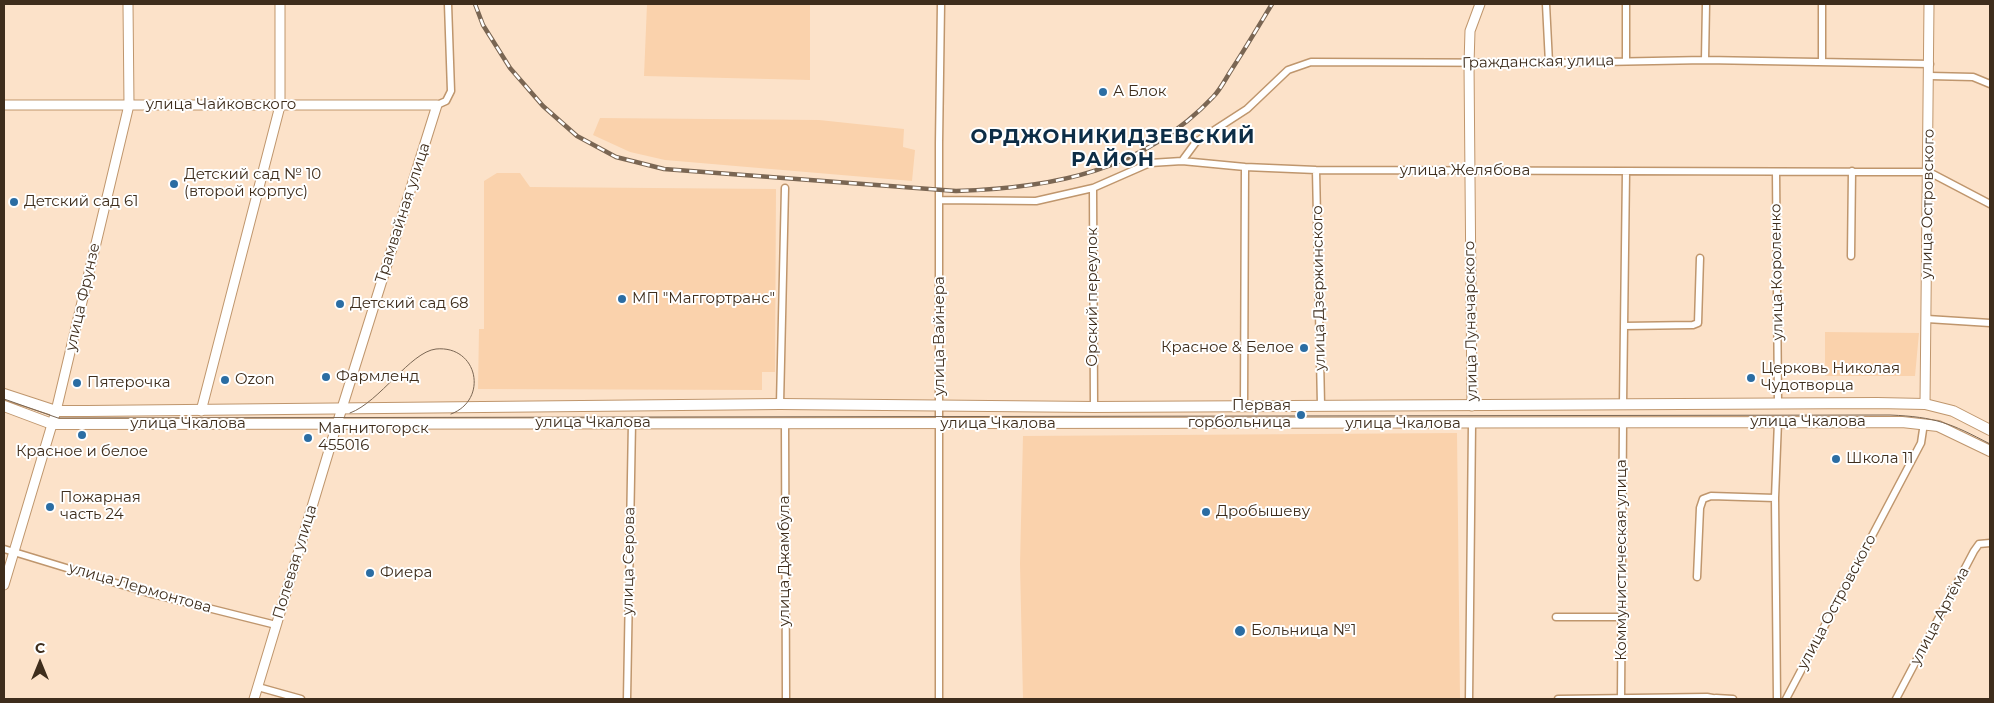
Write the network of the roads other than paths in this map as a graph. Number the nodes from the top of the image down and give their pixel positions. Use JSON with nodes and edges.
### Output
{"nodes":[{"id":1,"x":128,"y":4,"type":"edge"},
{"id":2,"x":280,"y":4,"type":"edge"},
{"id":3,"x":448,"y":4,"type":"edge"},
{"id":4,"x":941,"y":4,"type":"edge"},
{"id":5,"x":1480,"y":4,"type":"edge"},
{"id":6,"x":1546,"y":4,"type":"edge"},
{"id":7,"x":1626,"y":4,"type":"edge"},
{"id":8,"x":1706,"y":4,"type":"edge"},
{"id":9,"x":1822,"y":4,"type":"edge"},
{"id":10,"x":1929,"y":4,"type":"edge"},
{"id":11,"x":1626,"y":60,"type":"junction"},
{"id":12,"x":1705,"y":60,"type":"junction"},
{"id":13,"x":1822,"y":61,"type":"junction"},
{"id":14,"x":1549,"y":63,"type":"junction"},
{"id":15,"x":1469,"y":64,"type":"junction"},
{"id":16,"x":1930,"y":64,"type":"junction"},
{"id":17,"x":1930,"y":76,"type":"junction"},
{"id":18,"x":1990,"y":84,"type":"edge"},
{"id":19,"x":4,"y":105,"type":"edge"},
{"id":20,"x":129,"y":105,"type":"junction"},
{"id":21,"x":438,"y":105,"type":"junction"},
{"id":22,"x":280,"y":106,"type":"junction"},
{"id":23,"x":1182,"y":161,"type":"junction"},
{"id":24,"x":1244,"y":168,"type":"junction"},
{"id":25,"x":1316,"y":170,"type":"junction"},
{"id":26,"x":1470,"y":171,"type":"junction"},
{"id":27,"x":1852,"y":171,"type":"junction"},
{"id":28,"x":1626,"y":172,"type":"junction"},
{"id":29,"x":1776,"y":172,"type":"junction"},
{"id":30,"x":1929,"y":172,"type":"junction"},
{"id":31,"x":785,"y":188,"type":"dead end"},
{"id":32,"x":1093,"y":188,"type":"junction"},
{"id":33,"x":939,"y":200,"type":"junction"},
{"id":34,"x":1990,"y":204,"type":"edge"},
{"id":35,"x":1851,"y":256,"type":"dead end"},
{"id":36,"x":1700,"y":258,"type":"dead end"},
{"id":37,"x":1927,"y":319,"type":"junction"},
{"id":38,"x":1990,"y":323,"type":"edge"},
{"id":39,"x":1624,"y":326,"type":"junction"},
{"id":40,"x":4,"y":394,"type":"edge"},
{"id":41,"x":1778,"y":403,"type":"junction"},
{"id":42,"x":780,"y":404,"type":"junction"},
{"id":43,"x":1623,"y":404,"type":"junction"},
{"id":44,"x":1925,"y":404,"type":"junction"},
{"id":45,"x":1321,"y":405,"type":"junction"},
{"id":46,"x":4,"y":406,"type":"edge"},
{"id":47,"x":940,"y":406,"type":"junction"},
{"id":48,"x":1244,"y":406,"type":"junction"},
{"id":49,"x":1472,"y":406,"type":"junction"},
{"id":50,"x":1094,"y":407,"type":"junction"},
{"id":51,"x":342,"y":408,"type":"junction"},
{"id":52,"x":56,"y":411,"type":"junction"},
{"id":53,"x":201,"y":411,"type":"junction"},
{"id":54,"x":1778,"y":421,"type":"junction"},
{"id":55,"x":632,"y":422,"type":"junction"},
{"id":56,"x":1623,"y":423,"type":"junction"},
{"id":57,"x":1924,"y":423,"type":"junction"},
{"id":58,"x":52,"y":424,"type":"junction"},
{"id":59,"x":336,"y":424,"type":"junction"},
{"id":60,"x":785,"y":424,"type":"junction"},
{"id":61,"x":940,"y":424,"type":"junction"},
{"id":62,"x":1472,"y":424,"type":"junction"},
{"id":63,"x":1990,"y":430,"type":"edge"},
{"id":64,"x":1990,"y":451,"type":"edge"},
{"id":65,"x":1776,"y":498,"type":"junction"},
{"id":66,"x":1990,"y":543,"type":"edge"},
{"id":67,"x":4,"y":549,"type":"edge"},
{"id":68,"x":14,"y":551,"type":"junction"},
{"id":69,"x":1697,"y":577,"type":"dead end"},
{"id":70,"x":4,"y":585,"type":"edge"},
{"id":71,"x":1556,"y":617,"type":"dead end"},
{"id":72,"x":1621,"y":617,"type":"junction"},
{"id":73,"x":276,"y":625,"type":"junction"},
{"id":74,"x":258,"y":686,"type":"junction"},
{"id":75,"x":1621,"y":697,"type":"junction"},
{"id":76,"x":254,"y":699,"type":"edge"},
{"id":77,"x":301,"y":699,"type":"edge"},
{"id":78,"x":628,"y":699,"type":"edge"},
{"id":79,"x":786,"y":699,"type":"edge"},
{"id":80,"x":939,"y":699,"type":"edge"},
{"id":81,"x":1469,"y":699,"type":"edge"},
{"id":82,"x":1558,"y":699,"type":"edge"},
{"id":83,"x":1717,"y":699,"type":"edge"},
{"id":84,"x":1733,"y":699,"type":"edge"},
{"id":85,"x":1777,"y":699,"type":"edge"},
{"id":86,"x":1786,"y":699,"type":"edge"},
{"id":87,"x":1896,"y":699,"type":"edge"}],
"edges":[{"from":1,"to":20,"type":"street","name":"улица Фрунзе"},
{"from":2,"to":22,"type":"street"},
{"from":3,"to":21,"type":"street","name":"Трамвайная улица"},
{"from":4,"to":33,"type":"street","name":"улица Вайнера"},
{"from":5,"to":15,"type":"street","name":"улица Луначарского"},
{"from":6,"to":14,"type":"street"},
{"from":7,"to":11,"type":"street"},
{"from":8,"to":12,"type":"street"},
{"from":9,"to":13,"type":"street"},
{"from":10,"to":16,"type":"street","name":"улица Островского"},
{"from":11,"to":12,"type":"street","name":"Гражданская улица"},
{"from":11,"to":14,"type":"street","name":"Гражданская улица"},
{"from":12,"to":13,"type":"street","name":"Гражданская улица"},
{"from":13,"to":16,"type":"street","name":"Гражданская улица"},
{"from":14,"to":15,"type":"street","name":"Гражданская улица"},
{"from":15,"to":23,"type":"street","name":"Гражданская улица"},
{"from":15,"to":26,"type":"street","name":"улица Луначарского"},
{"from":16,"to":17,"type":"street","name":"улица Островского"},
{"from":17,"to":18,"type":"street"},
{"from":17,"to":30,"type":"street","name":"улица Островского"},
{"from":19,"to":20,"type":"street","name":"улица Чайковского"},
{"from":20,"to":22,"type":"street","name":"улица Чайковского"},
{"from":20,"to":52,"type":"street","name":"улица Фрунзе"},
{"from":21,"to":22,"type":"street","name":"улица Чайковского"},
{"from":21,"to":51,"type":"street","name":"Трамвайная улица"},
{"from":22,"to":53,"type":"street"},
{"from":23,"to":24,"type":"street","name":"улица Желябова"},
{"from":23,"to":32,"type":"street","name":"улица Желябова"},
{"from":24,"to":25,"type":"street","name":"улица Желябова"},
{"from":24,"to":48,"type":"street"},
{"from":25,"to":26,"type":"street","name":"улица Желябова"},
{"from":25,"to":45,"type":"street","name":"улица Дзержинского"},
{"from":26,"to":28,"type":"street","name":"улица Желябова"},
{"from":26,"to":49,"type":"street","name":"улица Луначарского"},
{"from":27,"to":29,"type":"street","name":"улица Желябова"},
{"from":27,"to":30,"type":"street","name":"улица Желябова"},
{"from":27,"to":35,"type":"street"},
{"from":28,"to":29,"type":"street","name":"улица Желябова"},
{"from":28,"to":39,"type":"street"},
{"from":29,"to":41,"type":"street","name":"улица Короленко"},
{"from":30,"to":34,"type":"street","name":"улица Желябова"},
{"from":30,"to":37,"type":"street","name":"улица Островского"},
{"from":31,"to":42,"type":"street"},
{"from":32,"to":33,"type":"street","name":"улица Желябова"},
{"from":32,"to":50,"type":"street","name":"Орский переулок"},
{"from":33,"to":47,"type":"street","name":"улица Вайнера"},
{"from":36,"to":39,"type":"street"},
{"from":37,"to":38,"type":"street"},
{"from":37,"to":44,"type":"street","name":"улица Островского"},
{"from":39,"to":43,"type":"street"},
{"from":40,"to":52,"type":"main road","name":"улица Чкалова"},
{"from":41,"to":43,"type":"main road","name":"улица Чкалова"},
{"from":41,"to":44,"type":"main road","name":"улица Чкалова"},
{"from":42,"to":47,"type":"main road","name":"улица Чкалова"},
{"from":42,"to":51,"type":"main road","name":"улица Чкалова"},
{"from":43,"to":49,"type":"main road","name":"улица Чкалова"},
{"from":44,"to":57,"type":"main road"},
{"from":44,"to":63,"type":"main road","name":"улица Чкалова"},
{"from":45,"to":48,"type":"main road","name":"улица Чкалова"},
{"from":45,"to":49,"type":"main road","name":"улица Чкалова"},
{"from":46,"to":58,"type":"main road","name":"улица Чкалова"},
{"from":47,"to":50,"type":"main road","name":"улица Чкалова"},
{"from":47,"to":61,"type":"street","name":"улица Вайнера"},
{"from":48,"to":50,"type":"main road","name":"улица Чкалова"},
{"from":49,"to":62,"type":"main road","name":"улица Луначарского"},
{"from":51,"to":53,"type":"main road","name":"улица Чкалова"},
{"from":51,"to":59,"type":"street","name":"Трамвайная улица"},
{"from":52,"to":53,"type":"main road","name":"улица Чкалова"},
{"from":52,"to":58,"type":"street","name":"улица Фрунзе"},
{"from":54,"to":56,"type":"main road","name":"улица Чкалова"},
{"from":54,"to":57,"type":"main road","name":"улица Чкалова"},
{"from":54,"to":65,"type":"street"},
{"from":55,"to":59,"type":"main road","name":"улица Чкалова"},
{"from":55,"to":60,"type":"main road","name":"улица Чкалова"},
{"from":55,"to":78,"type":"street","name":"улица Серова"},
{"from":56,"to":62,"type":"main road","name":"улица Чкалова"},
{"from":56,"to":72,"type":"street","name":"Коммунистическая улица"},
{"from":57,"to":64,"type":"main road","name":"улица Чкалова"},
{"from":57,"to":86,"type":"street","name":"улица Островского"},
{"from":58,"to":59,"type":"main road","name":"улица Чкалова"},
{"from":58,"to":68,"type":"street","name":"улица Фрунзе"},
{"from":59,"to":73,"type":"street","name":"Полевая улица"},
{"from":60,"to":61,"type":"main road","name":"улица Чкалова"},
{"from":60,"to":79,"type":"street","name":"улица Джамбула"},
{"from":61,"to":62,"type":"main road","name":"улица Чкалова"},
{"from":61,"to":80,"type":"street","name":"улица Вайнера"},
{"from":62,"to":81,"type":"street","name":"улица Луначарского"},
{"from":65,"to":69,"type":"street"},
{"from":65,"to":85,"type":"street"},
{"from":66,"to":87,"type":"street","name":"улица Артёма"},
{"from":67,"to":68,"type":"street","name":"улица Лермонтова"},
{"from":68,"to":70,"type":"street","name":"улица Фрунзе"},
{"from":68,"to":73,"type":"street","name":"улица Лермонтова"},
{"from":71,"to":72,"type":"street"},
{"from":72,"to":75,"type":"street","name":"Коммунистическая улица"},
{"from":73,"to":74,"type":"street","name":"Полевая улица"},
{"from":74,"to":76,"type":"street","name":"Полевая улица"},
{"from":74,"to":77,"type":"street"},
{"from":75,"to":82,"type":"street"},
{"from":75,"to":83,"type":"street"},
{"from":83,"to":84,"type":"street"}]}
